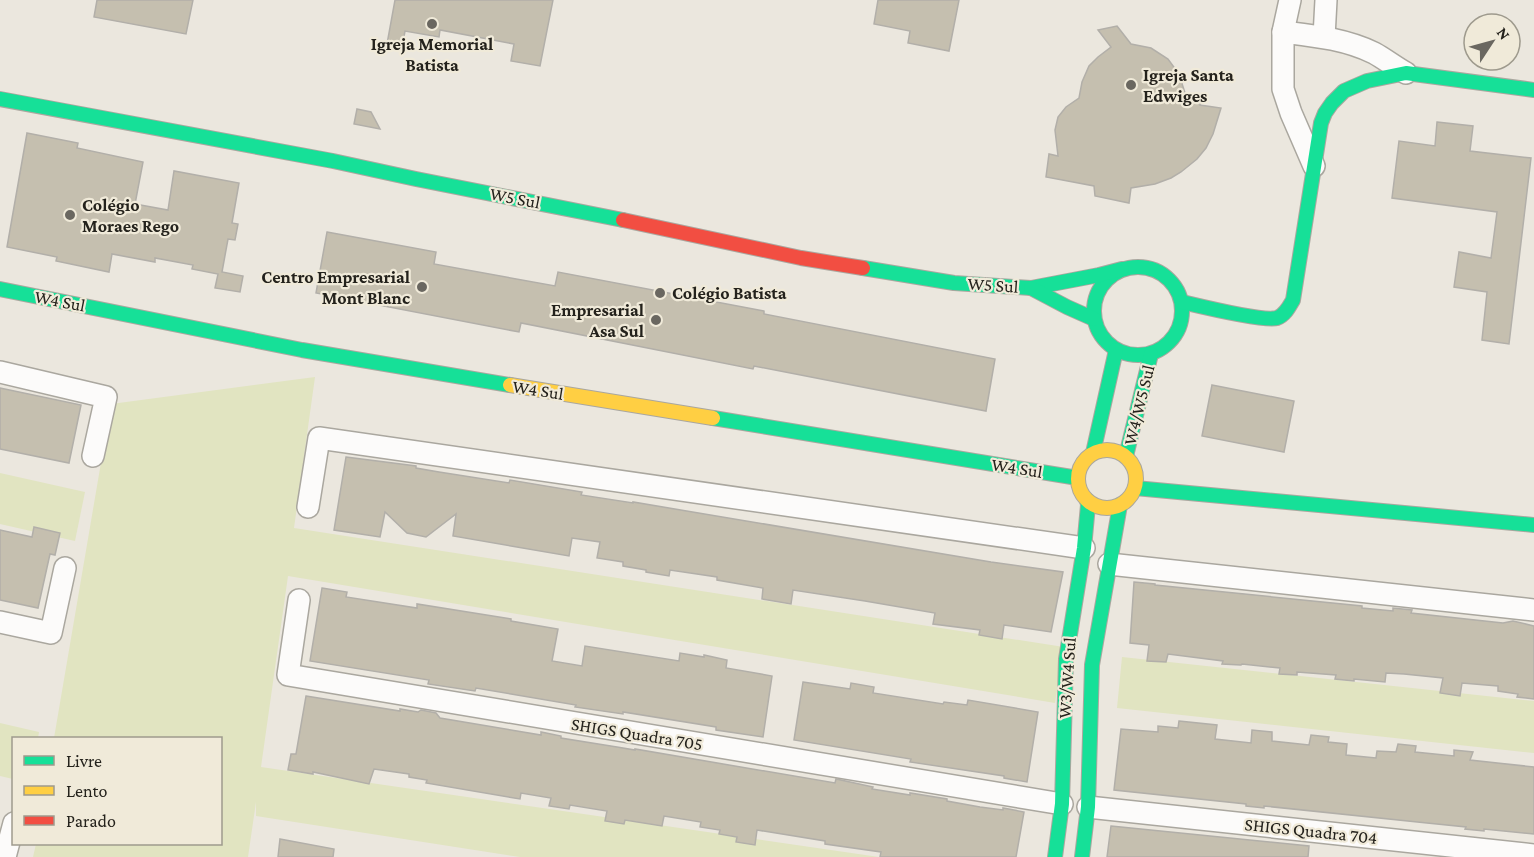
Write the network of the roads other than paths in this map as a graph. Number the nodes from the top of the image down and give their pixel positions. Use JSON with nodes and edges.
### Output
{"nodes":[{"id":1,"x":1290,"y":0,"type":"edge"},
{"id":2,"x":1326,"y":0,"type":"edge"},
{"id":3,"x":1284,"y":33,"type":"junction"},
{"id":4,"x":1324,"y":37,"type":"junction"},
{"id":5,"x":1406,"y":73,"type":"junction"},
{"id":6,"x":1534,"y":90,"type":"edge"},
{"id":7,"x":0,"y":99,"type":"edge"},
{"id":8,"x":1314,"y":166,"type":"junction"},
{"id":9,"x":1122,"y":269,"type":"junction"},
{"id":10,"x":1031,"y":288,"type":"junction"},
{"id":11,"x":0,"y":290,"type":"edge"},
{"id":12,"x":1182,"y":302,"type":"junction"},
{"id":13,"x":1094,"y":319,"type":"junction"},
{"id":14,"x":1116,"y":350,"type":"junction"},
{"id":15,"x":1151,"y":354,"type":"junction"},
{"id":16,"x":0,"y":372,"type":"edge"},
{"id":17,"x":1094,"y":453,"type":"junction"},
{"id":18,"x":93,"y":456,"type":"dead end"},
{"id":19,"x":1126,"y":456,"type":"junction"},
{"id":20,"x":1078,"y":478,"type":"junction"},
{"id":21,"x":1135,"y":488,"type":"junction"},
{"id":22,"x":1087,"y":500,"type":"junction"},
{"id":23,"x":1120,"y":506,"type":"junction"},
{"id":24,"x":308,"y":507,"type":"dead end"},
{"id":25,"x":1534,"y":525,"type":"edge"},
{"id":26,"x":1084,"y":548,"type":"junction"},
{"id":27,"x":1109,"y":564,"type":"junction"},
{"id":28,"x":65,"y":568,"type":"dead end"},
{"id":29,"x":299,"y":600,"type":"dead end"},
{"id":30,"x":1534,"y":610,"type":"edge"},
{"id":31,"x":0,"y":622,"type":"edge"},
{"id":32,"x":1066,"y":659,"type":"junction"},
{"id":33,"x":1092,"y":665,"type":"junction"},
{"id":34,"x":1062,"y":804,"type":"junction"},
{"id":35,"x":1089,"y":807,"type":"junction"},
{"id":36,"x":12,"y":831,"type":"edge"},
{"id":37,"x":1534,"y":855,"type":"edge"},
{"id":38,"x":5,"y":857,"type":"edge"},
{"id":39,"x":1055,"y":857,"type":"edge"},
{"id":40,"x":1082,"y":857,"type":"edge"}],
"edges":[{"from":1,"to":3,"type":"street"},
{"from":2,"to":4,"type":"street"},
{"from":3,"to":4,"type":"street"},
{"from":3,"to":8,"type":"street"},
{"from":4,"to":5,"type":"street"},
{"from":5,"to":6,"type":"main road"},
{"from":5,"to":8,"type":"main road"},
{"from":7,"to":10,"type":"main road","name":"W5 Sul"},
{"from":8,"to":12,"type":"main road"},
{"from":9,"to":10,"type":"main road","name":"W5 Sul"},
{"from":9,"to":12,"type":"main road"},
{"from":9,"to":13,"type":"main road"},
{"from":10,"to":13,"type":"main road","name":"W5 Sul"},
{"from":11,"to":20,"type":"main road","name":"W4 Sul"},
{"from":12,"to":15,"type":"main road"},
{"from":13,"to":14,"type":"main road"},
{"from":14,"to":15,"type":"main road"},
{"from":14,"to":17,"type":"main road","name":"W4/W5 Sul"},
{"from":15,"to":19,"type":"main road","name":"W4/W5 Sul"},
{"from":16,"to":18,"type":"street"},
{"from":17,"to":19,"type":"main road"},
{"from":17,"to":20,"type":"main road"},
{"from":19,"to":21,"type":"main road"},
{"from":20,"to":22,"type":"main road"},
{"from":21,"to":23,"type":"main road"},
{"from":21,"to":25,"type":"main road"},
{"from":22,"to":23,"type":"main road"},
{"from":22,"to":26,"type":"main road","name":"W3/W4 Sul"},
{"from":23,"to":27,"type":"main road","name":"W3/W4 Sul"},
{"from":24,"to":26,"type":"street"},
{"from":26,"to":32,"type":"main road","name":"W3/W4 Sul"},
{"from":27,"to":30,"type":"street"},
{"from":27,"to":33,"type":"main road","name":"W3/W4 Sul"},
{"from":28,"to":31,"type":"street"},
{"from":29,"to":34,"type":"street","name":"SHIGS Quadra 705"},
{"from":32,"to":33,"type":"main road"},
{"from":32,"to":34,"type":"main road","name":"W3/W4 Sul"},
{"from":33,"to":35,"type":"main road","name":"W3/W4 Sul"},
{"from":34,"to":39,"type":"main road","name":"W3/W4 Sul"},
{"from":35,"to":37,"type":"street","name":"SHIGS Quadra 704"},
{"from":35,"to":40,"type":"main road","name":"W3/W4 Sul"},
{"from":36,"to":38,"type":"street"}]}
